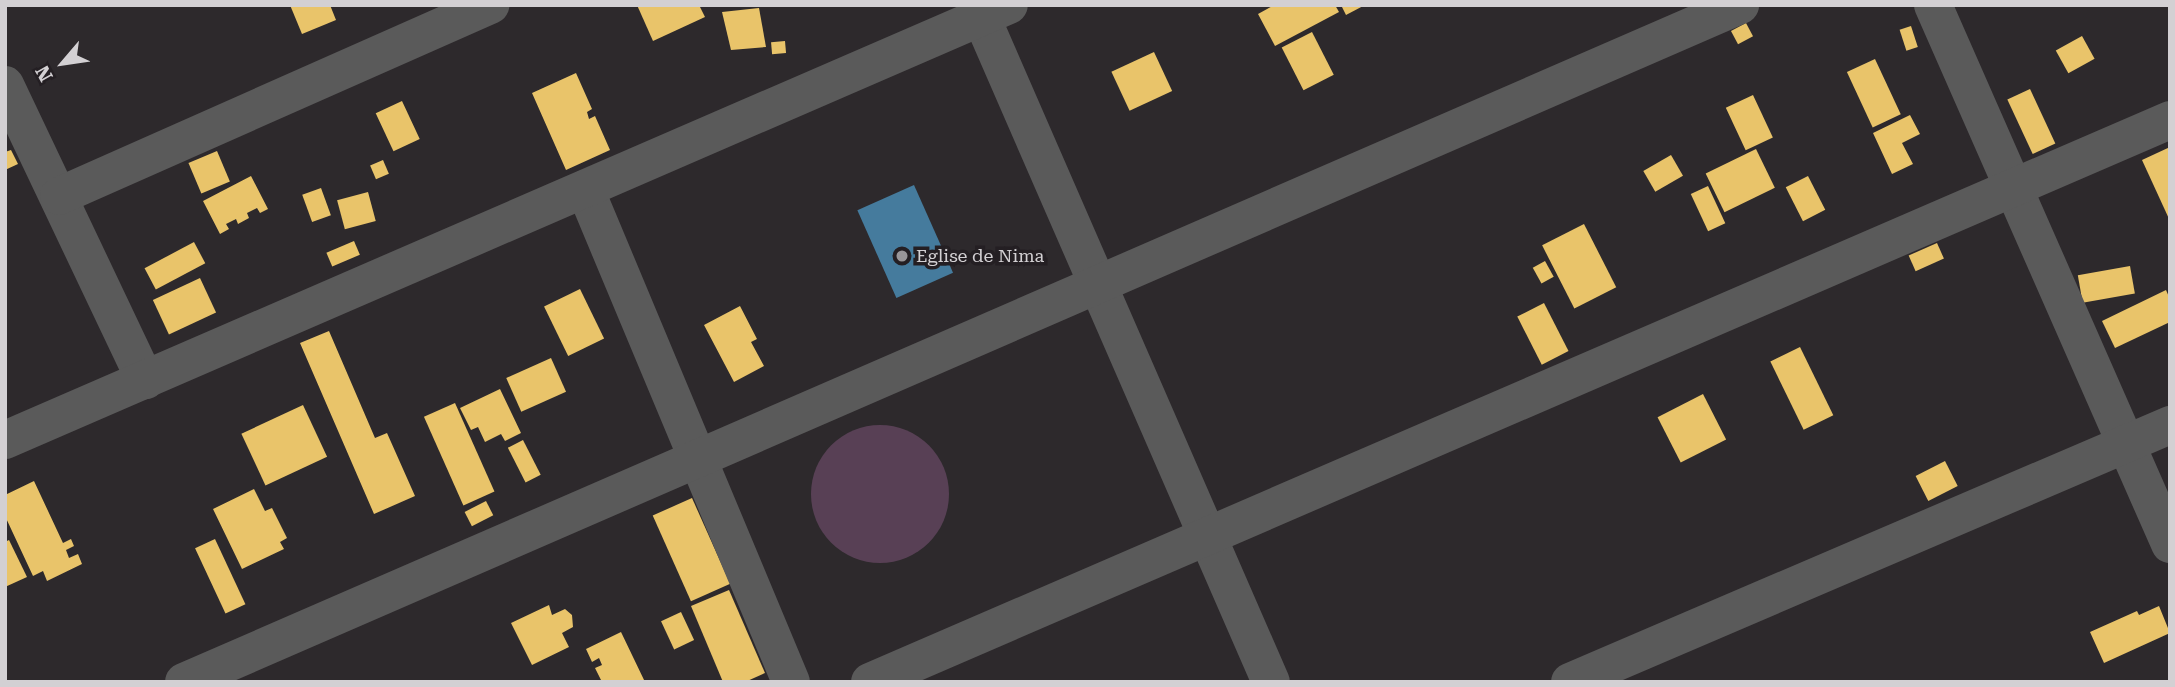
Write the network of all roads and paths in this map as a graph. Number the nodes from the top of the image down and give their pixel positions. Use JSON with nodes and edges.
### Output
{"nodes":[{"id":1,"x":491,"y":5,"type":"edge"},
{"id":2,"x":1740,"y":5,"type":"edge"},
{"id":3,"x":1933,"y":5,"type":"edge"},
{"id":4,"x":989,"y":9,"type":"edge"},
{"id":5,"x":5,"y":85,"type":"edge"},
{"id":6,"x":2170,"y":120,"type":"edge"},
{"id":7,"x":2016,"y":188,"type":"junction"},
{"id":8,"x":585,"y":189,"type":"junction"},
{"id":9,"x":59,"y":195,"type":"junction"},
{"id":10,"x":1098,"y":284,"type":"junction"},
{"id":11,"x":145,"y":380,"type":"junction"},
{"id":12,"x":2170,"y":425,"type":"edge"},
{"id":13,"x":5,"y":440,"type":"edge"},
{"id":14,"x":2128,"y":443,"type":"junction"},
{"id":15,"x":697,"y":458,"type":"junction"},
{"id":16,"x":1208,"y":536,"type":"junction"},
{"id":17,"x":2170,"y":544,"type":"edge"},
{"id":18,"x":184,"y":682,"type":"edge"},
{"id":19,"x":791,"y":682,"type":"edge"},
{"id":20,"x":870,"y":682,"type":"edge"},
{"id":21,"x":1271,"y":682,"type":"edge"},
{"id":22,"x":1570,"y":682,"type":"edge"}],
"edges":[{"from":1,"to":9,"type":"street"},
{"from":2,"to":10,"type":"street"},
{"from":3,"to":7,"type":"street"},
{"from":4,"to":8,"type":"street"},
{"from":4,"to":10,"type":"street"},
{"from":5,"to":9,"type":"street"},
{"from":6,"to":7,"type":"street"},
{"from":7,"to":14,"type":"street"},
{"from":7,"to":16,"type":"street"},
{"from":8,"to":11,"type":"street"},
{"from":8,"to":15,"type":"street"},
{"from":9,"to":11,"type":"street"},
{"from":10,"to":15,"type":"street"},
{"from":10,"to":16,"type":"street"},
{"from":11,"to":13,"type":"street"},
{"from":12,"to":14,"type":"street"},
{"from":14,"to":17,"type":"street"},
{"from":14,"to":22,"type":"street"},
{"from":15,"to":18,"type":"street"},
{"from":15,"to":19,"type":"street"},
{"from":16,"to":20,"type":"street"},
{"from":16,"to":21,"type":"street"}]}
